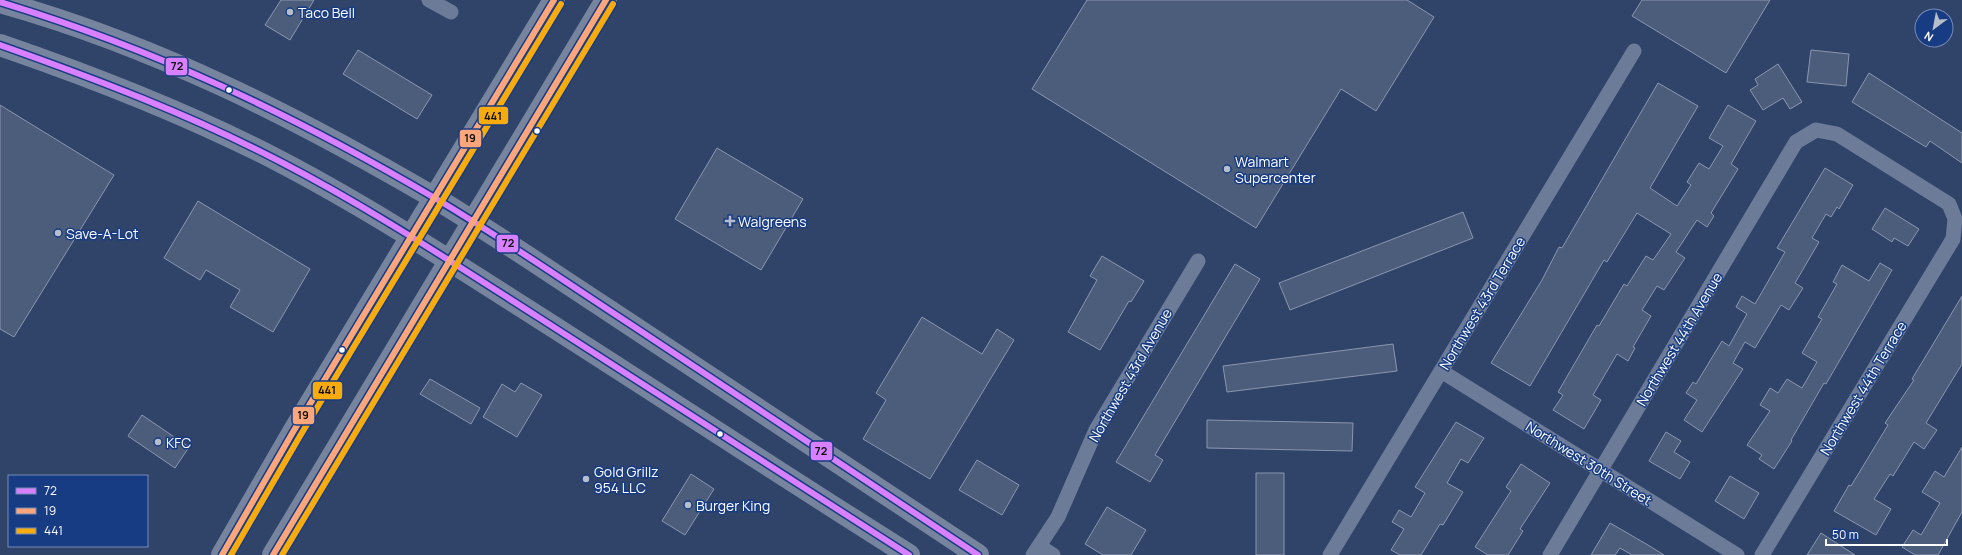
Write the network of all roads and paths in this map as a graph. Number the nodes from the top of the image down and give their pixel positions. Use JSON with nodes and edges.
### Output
{"nodes":[{"id":1,"x":429,"y":0,"type":"edge"},
{"id":2,"x":554,"y":0,"type":"edge"},
{"id":3,"x":606,"y":0,"type":"edge"},
{"id":4,"x":0,"y":2,"type":"edge"},
{"id":5,"x":451,"y":12,"type":"dead end"},
{"id":6,"x":0,"y":45,"type":"edge"},
{"id":7,"x":1634,"y":51,"type":"dead end"},
{"id":8,"x":434,"y":198,"type":"junction"},
{"id":9,"x":1955,"y":219,"type":"joint"},
{"id":10,"x":472,"y":221,"type":"junction"},
{"id":11,"x":411,"y":237,"type":"junction"},
{"id":12,"x":449,"y":260,"type":"junction"},
{"id":13,"x":1198,"y":261,"type":"dead end"},
{"id":14,"x":1441,"y":371,"type":"junction"},
{"id":15,"x":1600,"y":470,"type":"junction"},
{"id":16,"x":1036,"y":551,"type":"edge"},
{"id":17,"x":222,"y":555,"type":"edge"},
{"id":18,"x":273,"y":555,"type":"edge"},
{"id":19,"x":909,"y":555,"type":"edge"},
{"id":20,"x":978,"y":555,"type":"edge"},
{"id":21,"x":1053,"y":555,"type":"edge"},
{"id":22,"x":1330,"y":555,"type":"edge"},
{"id":23,"x":1550,"y":555,"type":"edge"},
{"id":24,"x":1737,"y":555,"type":"edge"},
{"id":25,"x":1762,"y":555,"type":"edge"}],
"edges":[{"from":1,"to":5,"type":"street"},
{"from":2,"to":8,"type":"main road"},
{"from":3,"to":10,"type":"main road"},
{"from":4,"to":8,"type":"main road"},
{"from":6,"to":11,"type":"main road"},
{"from":7,"to":14,"type":"street","name":"Northwest 43rd Terrace"},
{"from":8,"to":10,"type":"main road"},
{"from":8,"to":11,"type":"main road"},
{"from":9,"to":15,"type":"street","name":"Northwest 44th Avenue"},
{"from":9,"to":25,"type":"street","name":"Northwest 44th Terrace"},
{"from":10,"to":12,"type":"main road"},
{"from":10,"to":20,"type":"main road"},
{"from":11,"to":12,"type":"main road"},
{"from":11,"to":17,"type":"main road"},
{"from":12,"to":18,"type":"main road"},
{"from":12,"to":19,"type":"main road"},
{"from":13,"to":16,"type":"street","name":"Northwest 43rd Avenue"},
{"from":14,"to":15,"type":"street","name":"Northwest 30th Street"},
{"from":14,"to":22,"type":"street","name":"Northwest 43rd Terrace"},
{"from":15,"to":23,"type":"street","name":"Northwest 44th Avenue"},
{"from":15,"to":24,"type":"street","name":"Northwest 30th Street"},
{"from":16,"to":21,"type":"street"}]}
